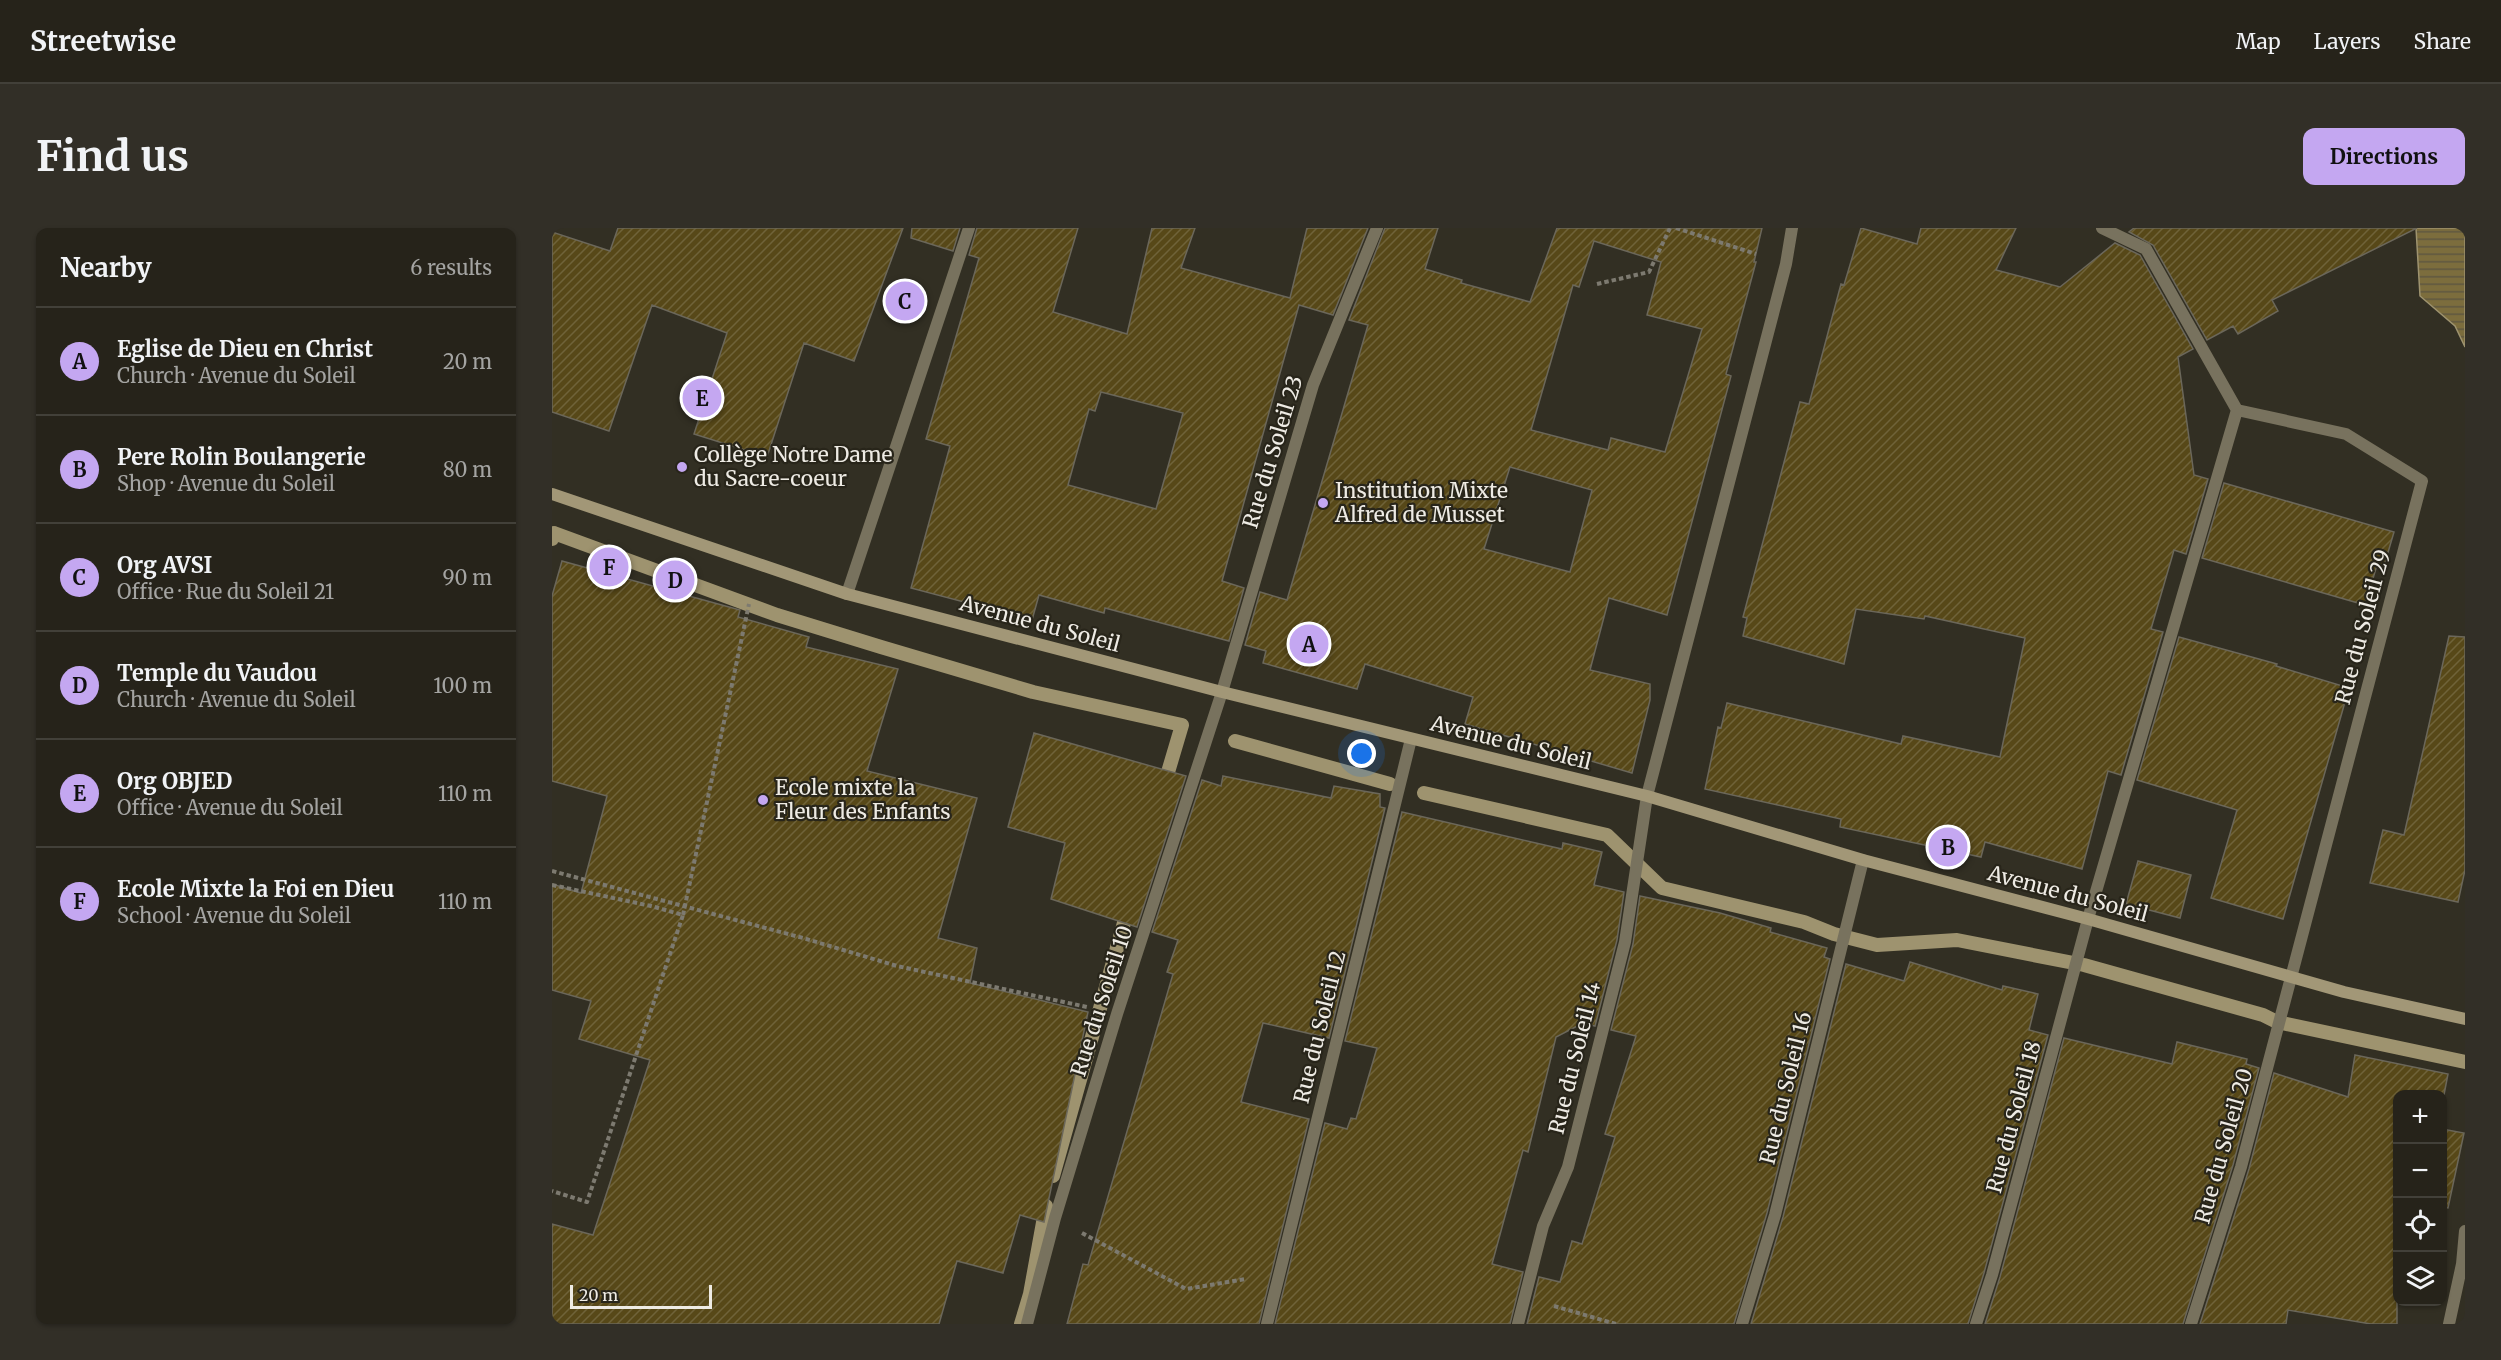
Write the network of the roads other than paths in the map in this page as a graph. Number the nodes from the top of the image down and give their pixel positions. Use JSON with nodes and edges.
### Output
{"nodes":[{"id":1,"x":969,"y":228,"type":"edge"},
{"id":2,"x":1377,"y":228,"type":"edge"},
{"id":3,"x":1792,"y":228,"type":"edge"},
{"id":4,"x":2102,"y":228,"type":"edge"},
{"id":5,"x":2237,"y":410,"type":"junction"},
{"id":6,"x":552,"y":494,"type":"edge"},
{"id":7,"x":847,"y":594,"type":"junction"},
{"id":8,"x":1222,"y":692,"type":"junction"},
{"id":9,"x":1411,"y":739,"type":"junction"},
{"id":10,"x":1647,"y":796,"type":"junction"},
{"id":11,"x":1863,"y":860,"type":"junction"},
{"id":12,"x":2088,"y":919,"type":"junction"},
{"id":13,"x":2290,"y":976,"type":"junction"},
{"id":14,"x":2465,"y":1019,"type":"edge"},
{"id":15,"x":2465,"y":1231,"type":"edge"},
{"id":16,"x":1026,"y":1324,"type":"edge"},
{"id":17,"x":1267,"y":1324,"type":"edge"},
{"id":18,"x":1518,"y":1324,"type":"edge"},
{"id":19,"x":1742,"y":1324,"type":"edge"},
{"id":20,"x":1976,"y":1324,"type":"edge"},
{"id":21,"x":2191,"y":1324,"type":"edge"},
{"id":22,"x":2449,"y":1324,"type":"edge"}],
"edges":[{"from":1,"to":7,"type":"street"},
{"from":2,"to":8,"type":"street","name":"Rue du Soleil 23"},
{"from":3,"to":10,"type":"street","name":"Rue du Soleil 14"},
{"from":4,"to":5,"type":"street"},
{"from":5,"to":12,"type":"street"},
{"from":5,"to":13,"type":"street","name":"Rue du Soleil 29"},
{"from":6,"to":7,"type":"street","name":"Avenue du Soleil"},
{"from":7,"to":8,"type":"street","name":"Avenue du Soleil"},
{"from":8,"to":9,"type":"street","name":"Avenue du Soleil"},
{"from":8,"to":16,"type":"street","name":"Rue du Soleil 10"},
{"from":9,"to":10,"type":"street","name":"Avenue du Soleil"},
{"from":9,"to":17,"type":"street","name":"Rue du Soleil 12"},
{"from":10,"to":11,"type":"street","name":"Avenue du Soleil"},
{"from":10,"to":18,"type":"street","name":"Rue du Soleil 14"},
{"from":11,"to":12,"type":"street","name":"Avenue du Soleil"},
{"from":11,"to":19,"type":"street","name":"Rue du Soleil 16"},
{"from":12,"to":13,"type":"street","name":"Avenue du Soleil"},
{"from":12,"to":20,"type":"street","name":"Rue du Soleil 18"},
{"from":13,"to":14,"type":"street","name":"Avenue du Soleil"},
{"from":13,"to":21,"type":"street","name":"Rue du Soleil 20"},
{"from":15,"to":22,"type":"street"}]}
